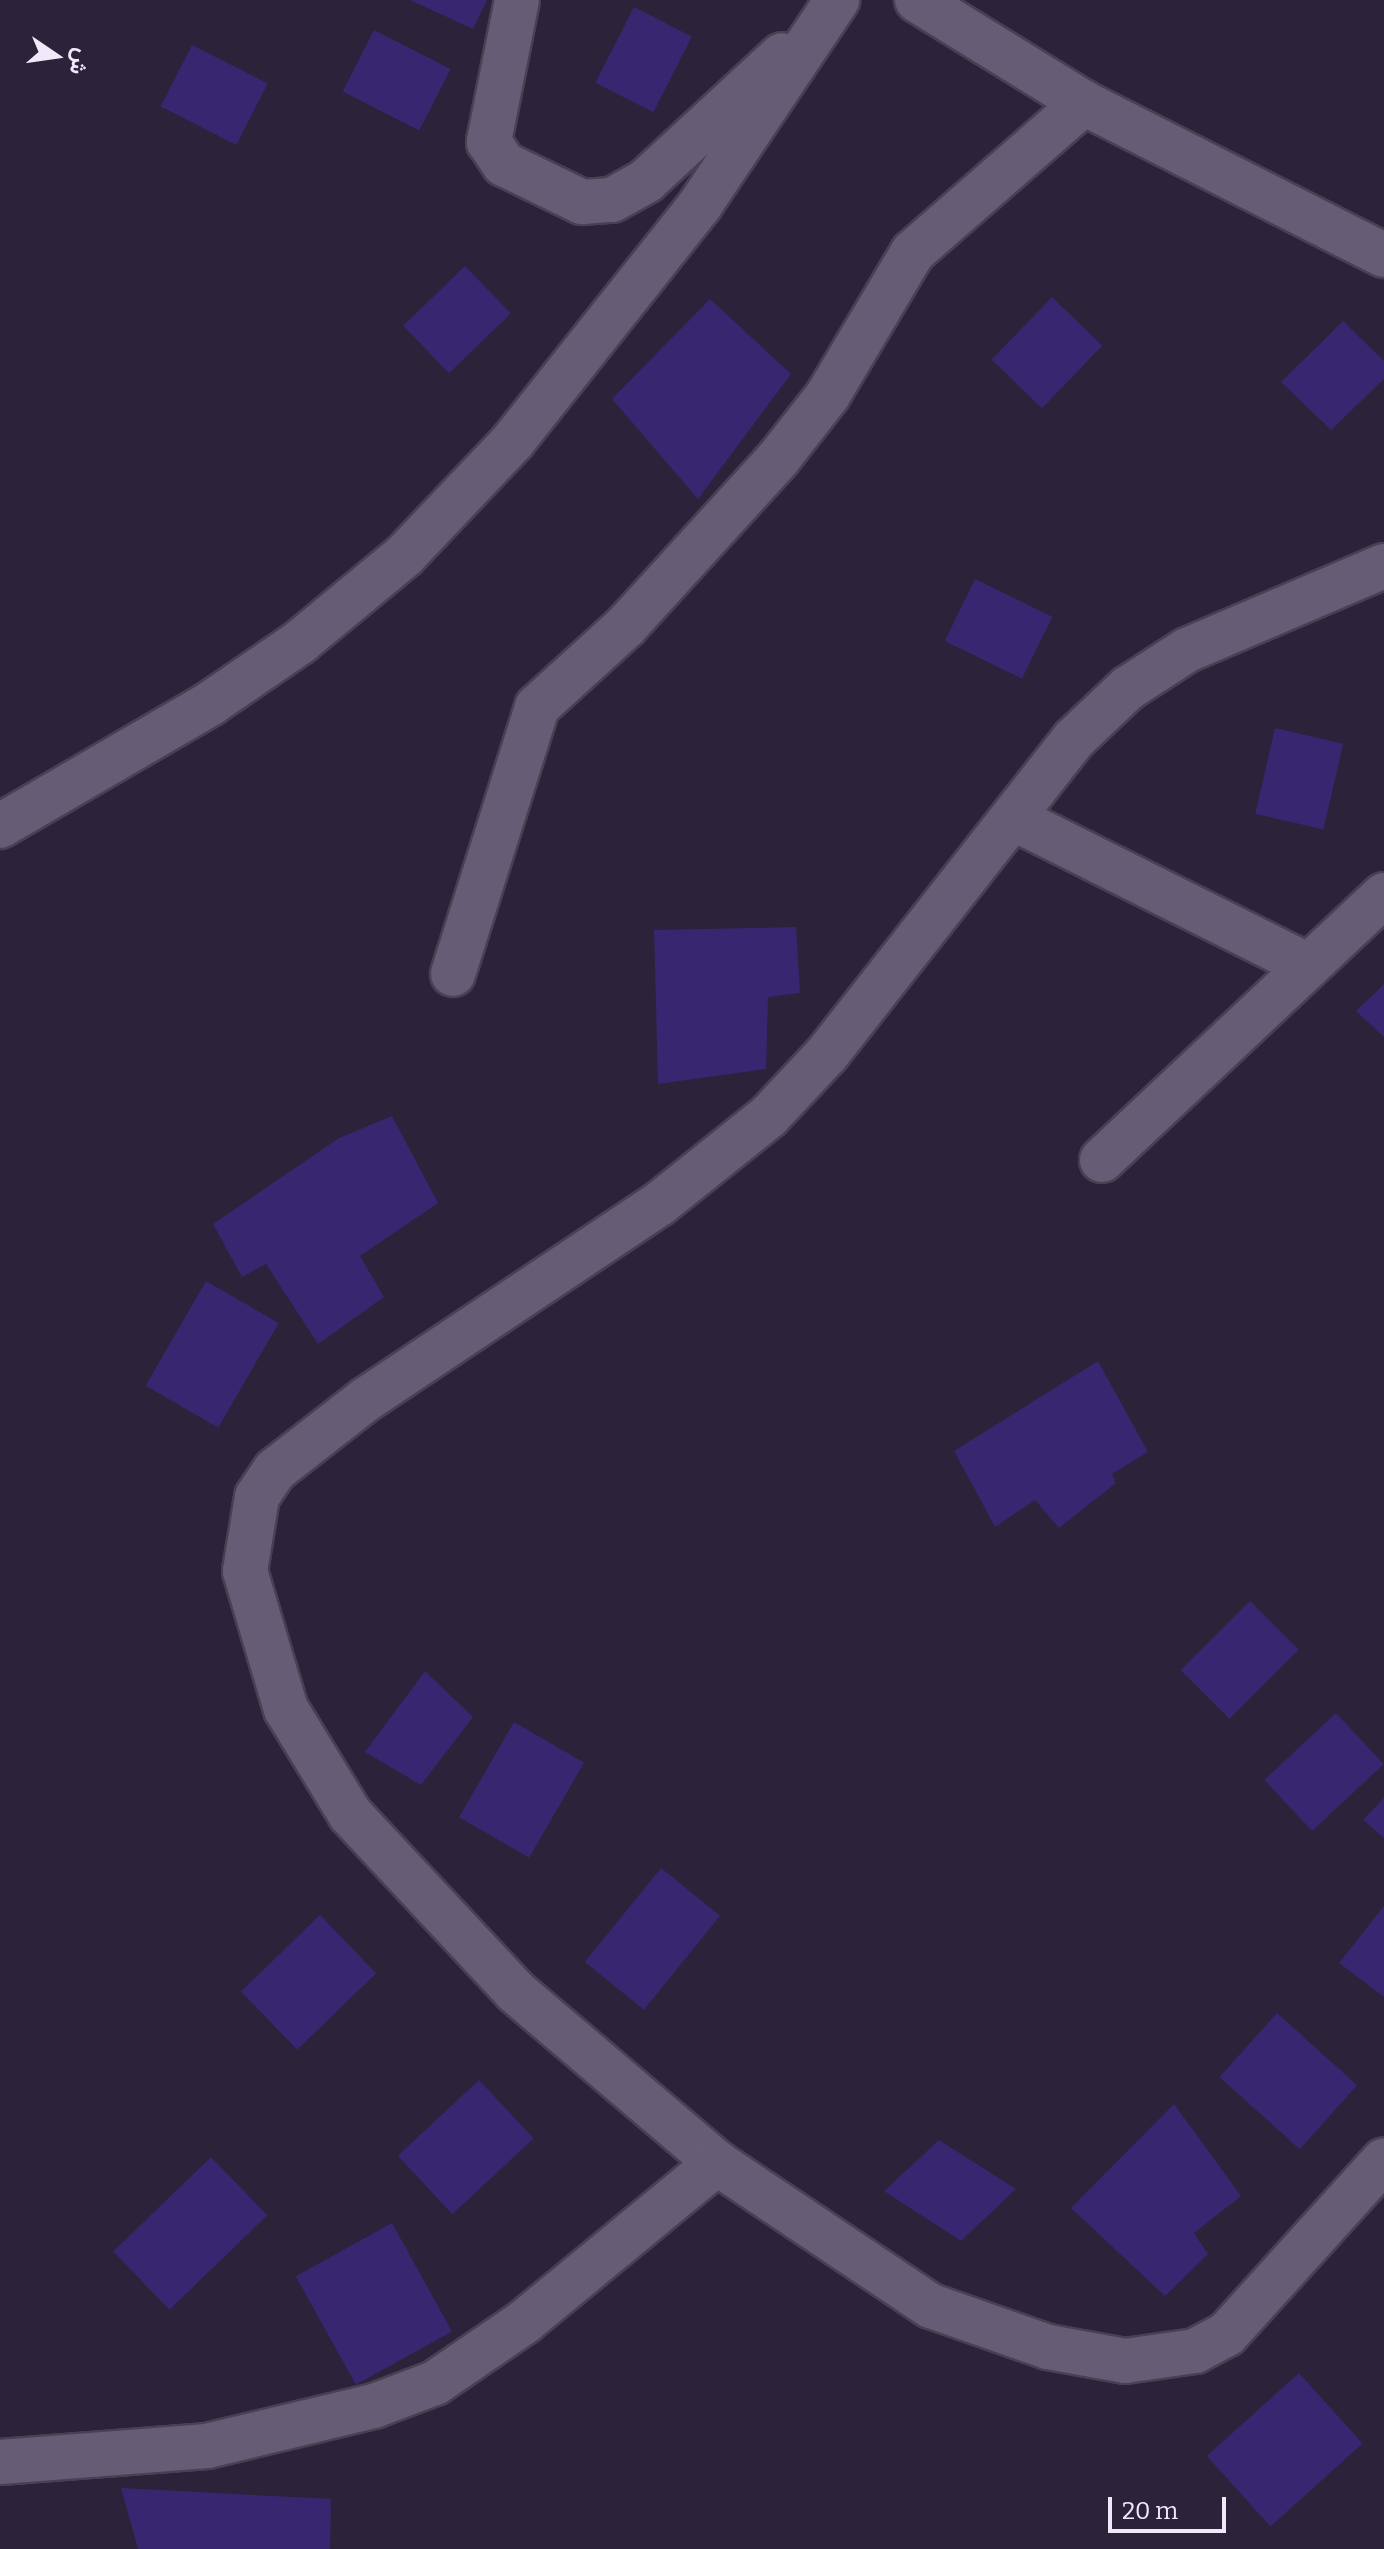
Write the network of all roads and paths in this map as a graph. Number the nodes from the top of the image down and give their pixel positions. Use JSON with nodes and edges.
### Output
{"nodes":[{"id":1,"x":517,"y":0,"type":"edge"},
{"id":2,"x":917,"y":0,"type":"edge"},
{"id":3,"x":829,"y":11,"type":"edge"},
{"id":4,"x":1084,"y":103,"type":"junction"},
{"id":5,"x":1384,"y":255,"type":"edge"},
{"id":6,"x":1384,"y":566,"type":"edge"},
{"id":7,"x":1013,"y":818,"type":"junction"},
{"id":8,"x":0,"y":826,"type":"edge"},
{"id":9,"x":1384,"y":895,"type":"edge"},
{"id":10,"x":1308,"y":966,"type":"junction"},
{"id":11,"x":453,"y":974,"type":"dead end"},
{"id":12,"x":1102,"y":1160,"type":"dead end"},
{"id":13,"x":1384,"y":2160,"type":"edge"},
{"id":14,"x":717,"y":2163,"type":"junction"},
{"id":15,"x":0,"y":2462,"type":"edge"}],
"edges":[{"from":1,"to":3,"type":"street"},
{"from":2,"to":4,"type":"street"},
{"from":3,"to":8,"type":"street"},
{"from":4,"to":5,"type":"street"},
{"from":4,"to":11,"type":"street"},
{"from":6,"to":7,"type":"street"},
{"from":7,"to":10,"type":"street"},
{"from":7,"to":14,"type":"street"},
{"from":9,"to":10,"type":"street"},
{"from":10,"to":12,"type":"street"},
{"from":13,"to":14,"type":"street"},
{"from":14,"to":15,"type":"street"}]}
